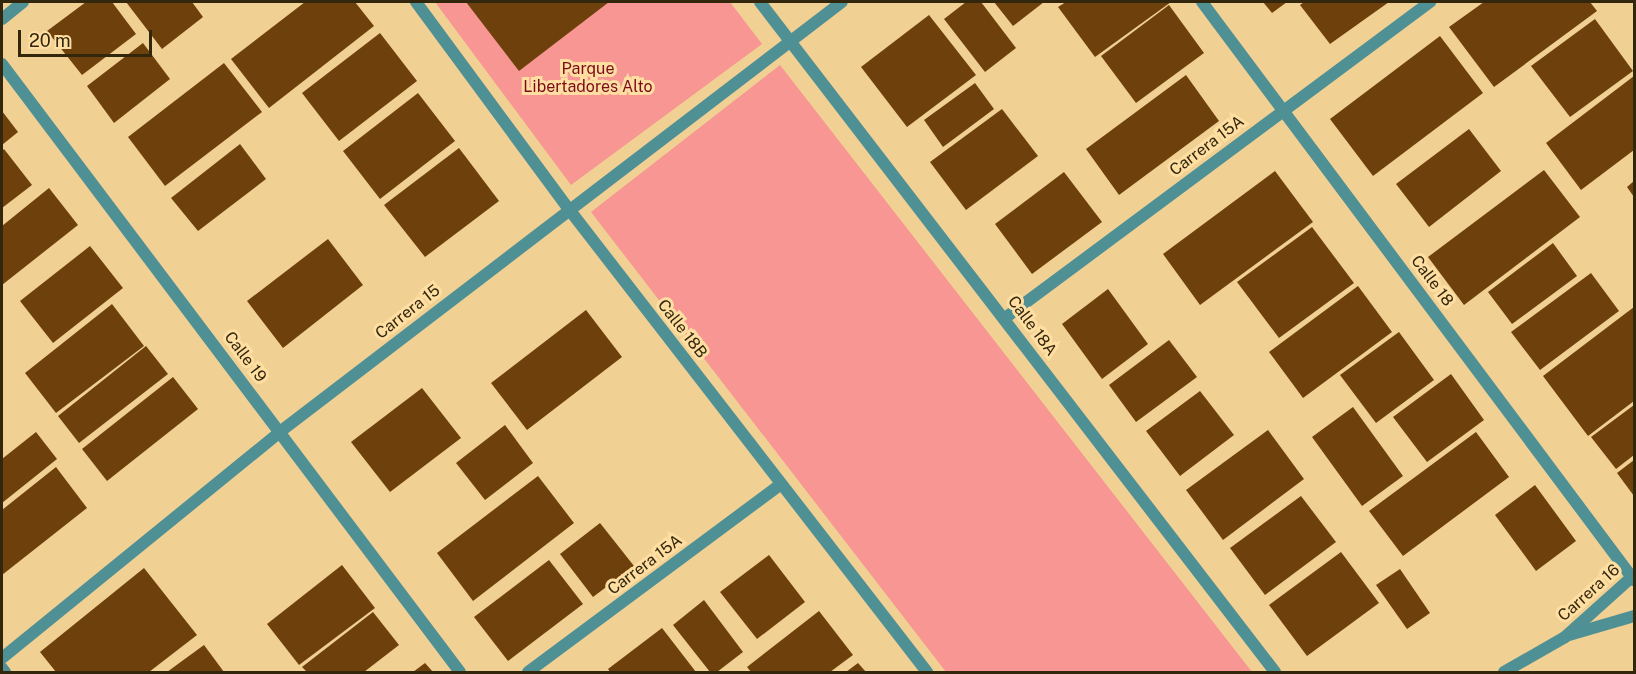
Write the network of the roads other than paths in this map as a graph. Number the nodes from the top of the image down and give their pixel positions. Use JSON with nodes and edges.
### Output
{"nodes":[{"id":1,"x":23,"y":2,"type":"edge"},
{"id":2,"x":416,"y":2,"type":"edge"},
{"id":3,"x":760,"y":2,"type":"edge"},
{"id":4,"x":842,"y":2,"type":"edge"},
{"id":5,"x":1202,"y":2,"type":"edge"},
{"id":6,"x":1430,"y":2,"type":"edge"},
{"id":7,"x":2,"y":19,"type":"edge"},
{"id":8,"x":790,"y":41,"type":"junction"},
{"id":9,"x":2,"y":64,"type":"edge"},
{"id":10,"x":1283,"y":109,"type":"junction"},
{"id":11,"x":568,"y":208,"type":"junction"},
{"id":12,"x":1005,"y":318,"type":"junction"},
{"id":13,"x":281,"y":431,"type":"junction"},
{"id":14,"x":781,"y":484,"type":"junction"},
{"id":15,"x":1634,"y":577,"type":"edge"},
{"id":16,"x":1635,"y":616,"type":"edge"},
{"id":17,"x":1565,"y":637,"type":"junction"},
{"id":18,"x":2,"y":658,"type":"edge"},
{"id":19,"x":2,"y":668,"type":"edge"},
{"id":20,"x":5,"y":672,"type":"edge"},
{"id":21,"x":460,"y":672,"type":"edge"},
{"id":22,"x":528,"y":672,"type":"edge"},
{"id":23,"x":927,"y":672,"type":"edge"},
{"id":24,"x":1275,"y":672,"type":"edge"},
{"id":25,"x":1504,"y":672,"type":"edge"}],
"edges":[{"from":1,"to":7,"type":"street"},
{"from":2,"to":11,"type":"street","name":"Calle 18B"},
{"from":3,"to":8,"type":"street","name":"Calle 18A"},
{"from":4,"to":8,"type":"street","name":"Carrera 15"},
{"from":5,"to":10,"type":"street","name":"Calle 18"},
{"from":6,"to":10,"type":"street","name":"Carrera 15A"},
{"from":8,"to":11,"type":"street","name":"Carrera 15"},
{"from":8,"to":12,"type":"street","name":"Calle 18A"},
{"from":9,"to":13,"type":"street","name":"Calle 19"},
{"from":10,"to":12,"type":"street","name":"Carrera 15A"},
{"from":10,"to":15,"type":"street","name":"Calle 18"},
{"from":11,"to":13,"type":"street","name":"Carrera 15"},
{"from":11,"to":14,"type":"street","name":"Calle 18B"},
{"from":12,"to":24,"type":"street","name":"Calle 18A"},
{"from":13,"to":18,"type":"street","name":"Carrera 15"},
{"from":13,"to":21,"type":"street","name":"Calle 19"},
{"from":14,"to":22,"type":"street","name":"Carrera 15A"},
{"from":14,"to":23,"type":"street","name":"Calle 18B"},
{"from":15,"to":17,"type":"street","name":"Carrera 16"},
{"from":16,"to":17,"type":"street","name":"Carrera 16"},
{"from":17,"to":25,"type":"street","name":"Carrera 16"},
{"from":19,"to":20,"type":"street"}]}
